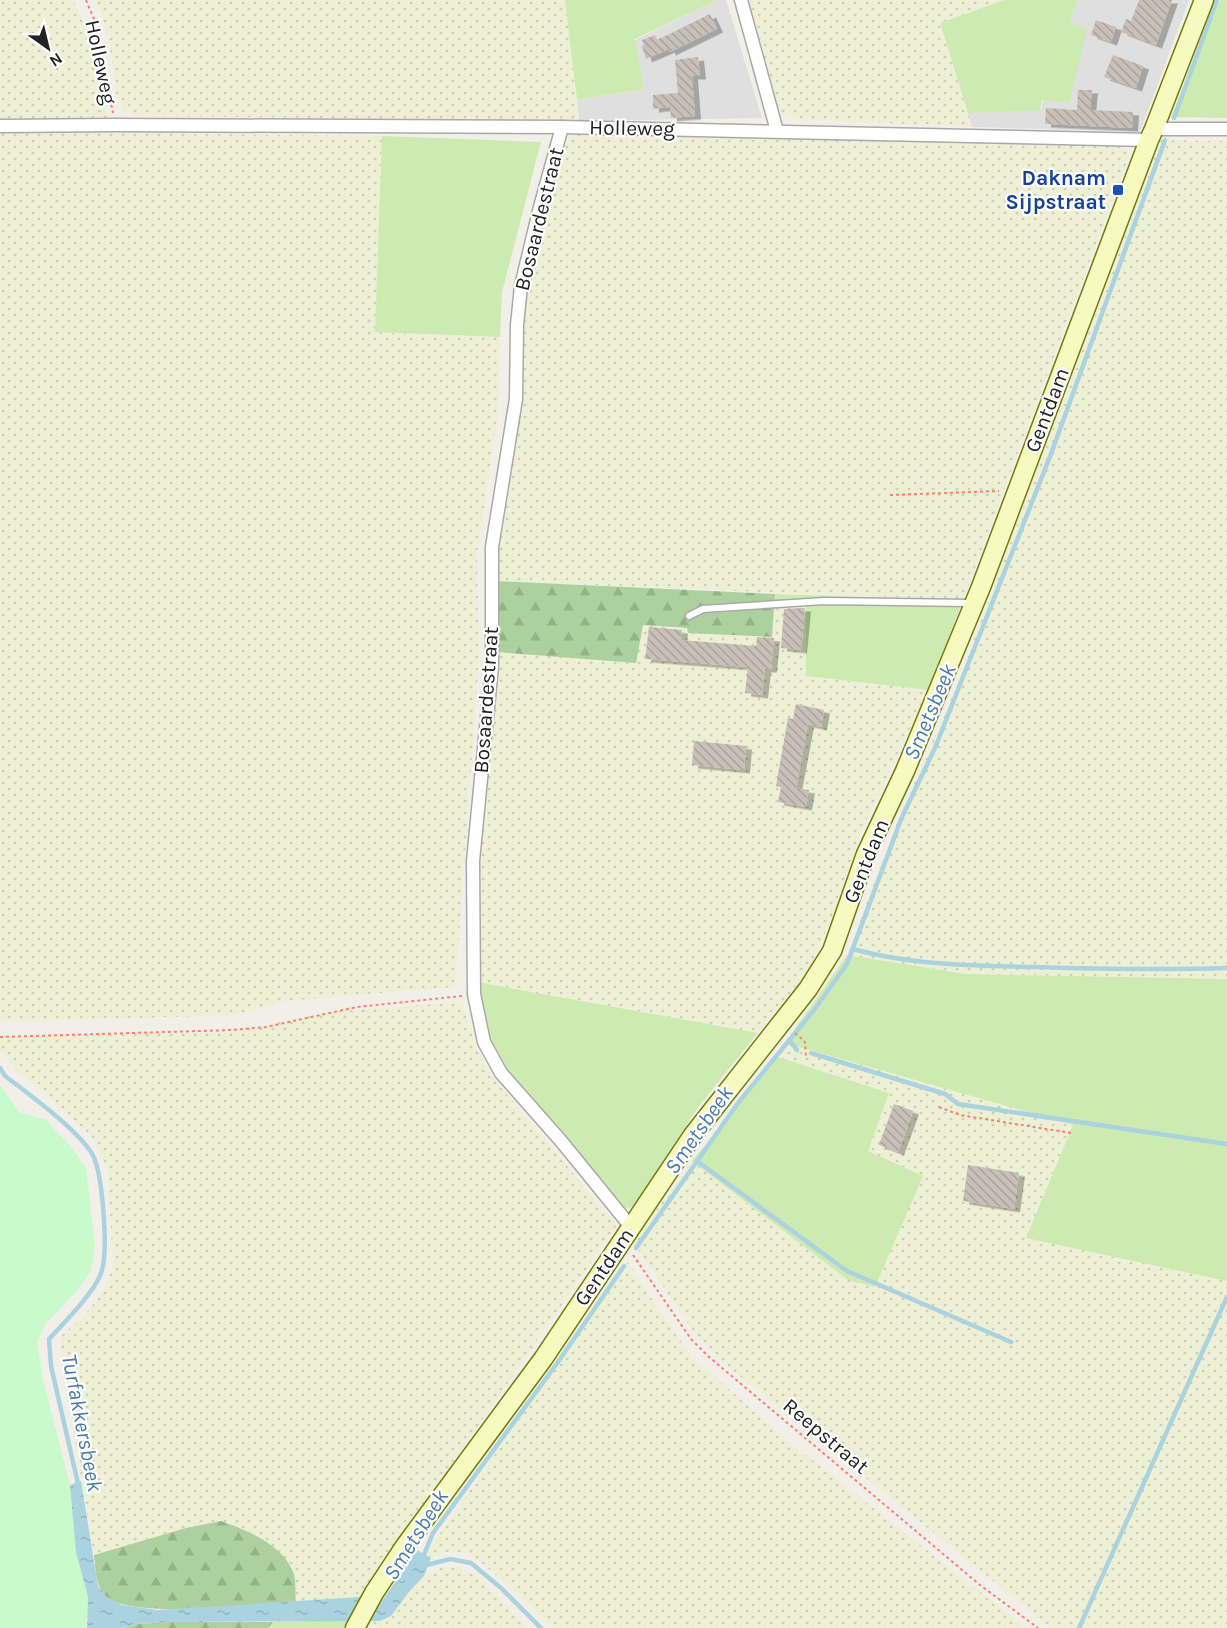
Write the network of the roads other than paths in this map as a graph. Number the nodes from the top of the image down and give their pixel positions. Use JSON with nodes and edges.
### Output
{"nodes":[{"id":1,"x":741,"y":0,"type":"edge"},
{"id":2,"x":1204,"y":0,"type":"edge"},
{"id":3,"x":0,"y":126,"type":"edge"},
{"id":4,"x":562,"y":127,"type":"junction"},
{"id":5,"x":1227,"y":129,"type":"edge"},
{"id":6,"x":777,"y":131,"type":"junction"},
{"id":7,"x":1152,"y":135,"type":"junction"},
{"id":8,"x":974,"y":603,"type":"junction"},
{"id":9,"x":689,"y":616,"type":"dead end"},
{"id":10,"x":626,"y":1234,"type":"junction"},
{"id":11,"x":355,"y":1628,"type":"edge"}],
"edges":[{"from":1,"to":6,"type":"street"},
{"from":2,"to":7,"type":"street","name":"Gentdam"},
{"from":3,"to":4,"type":"street","name":"Holleweg"},
{"from":4,"to":6,"type":"street","name":"Holleweg"},
{"from":4,"to":10,"type":"street","name":"Bosaardestraat"},
{"from":5,"to":7,"type":"street","name":"Holleweg"},
{"from":6,"to":7,"type":"street","name":"Holleweg"},
{"from":7,"to":8,"type":"street","name":"Gentdam"},
{"from":8,"to":9,"type":"lane"},
{"from":8,"to":10,"type":"street","name":"Gentdam"},
{"from":10,"to":11,"type":"street","name":"Gentdam"}]}
